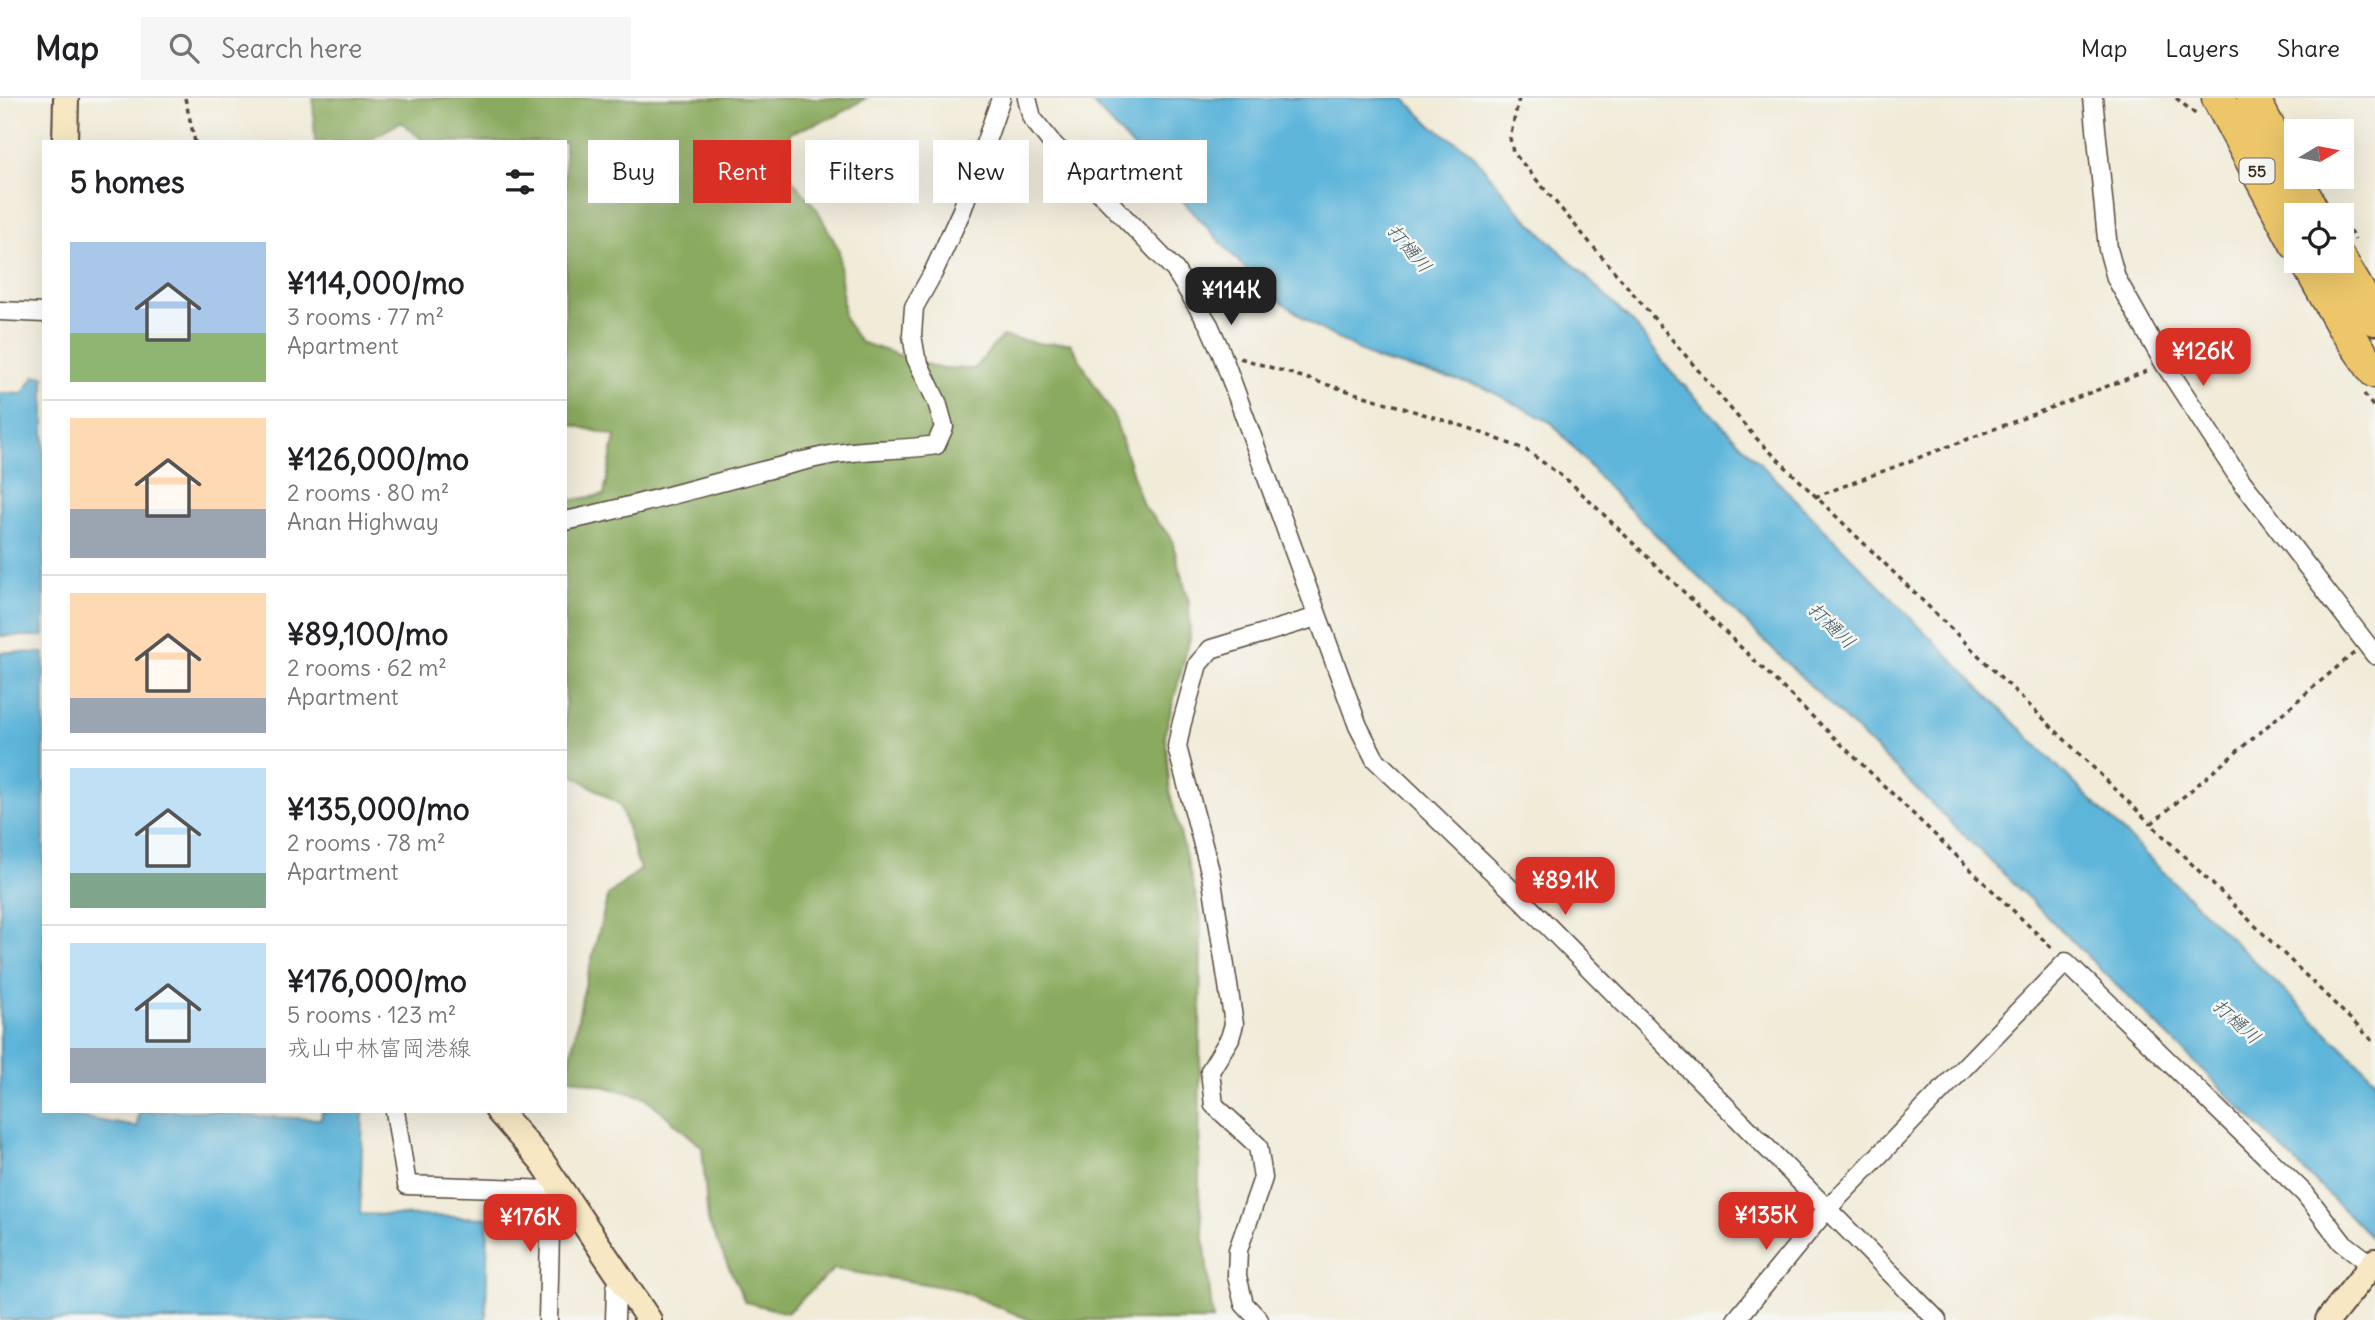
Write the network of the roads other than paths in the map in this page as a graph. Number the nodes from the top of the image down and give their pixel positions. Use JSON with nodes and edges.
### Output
{"nodes":[{"id":1,"x":66,"y":98,"type":"edge"},
{"id":2,"x":1001,"y":98,"type":"edge"},
{"id":3,"x":1027,"y":98,"type":"edge"},
{"id":4,"x":2093,"y":98,"type":"edge"},
{"id":5,"x":2253,"y":98,"type":"edge"},
{"id":6,"x":2208,"y":107,"type":"edge"},
{"id":7,"x":65,"y":140,"type":"edge"},
{"id":8,"x":2321,"y":203,"type":"edge"},
{"id":9,"x":2284,"y":225,"type":"edge"},
{"id":10,"x":2354,"y":266,"type":"edge"},
{"id":11,"x":2313,"y":273,"type":"edge"},
{"id":12,"x":0,"y":311,"type":"edge"},
{"id":13,"x":42,"y":313,"type":"edge"},
{"id":14,"x":2375,"y":319,"type":"edge"},
{"id":15,"x":2375,"y":372,"type":"edge"},
{"id":16,"x":567,"y":521,"type":"edge"},
{"id":17,"x":1317,"y":617,"type":"junction"},
{"id":18,"x":2370,"y":649,"type":"edge"},
{"id":19,"x":395,"y":1113,"type":"edge"},
{"id":20,"x":500,"y":1113,"type":"edge"},
{"id":21,"x":554,"y":1187,"type":"junction"},
{"id":22,"x":1827,"y":1209,"type":"junction"},
{"id":23,"x":2373,"y":1263,"type":"edge"},
{"id":24,"x":623,"y":1280,"type":"junction"},
{"id":25,"x":548,"y":1320,"type":"edge"},
{"id":26,"x":615,"y":1320,"type":"edge"},
{"id":27,"x":649,"y":1320,"type":"edge"},
{"id":28,"x":1259,"y":1320,"type":"edge"},
{"id":29,"x":1735,"y":1320,"type":"edge"},
{"id":30,"x":1937,"y":1320,"type":"edge"},
{"id":31,"x":2328,"y":1320,"type":"edge"}],
"edges":[{"from":1,"to":7,"type":"main road"},
{"from":2,"to":16,"type":"street"},
{"from":3,"to":17,"type":"street"},
{"from":4,"to":18,"type":"street"},
{"from":5,"to":8,"type":"highway","number":"55"},
{"from":6,"to":9,"type":"highway","number":"55"},
{"from":10,"to":14,"type":"highway"},
{"from":11,"to":15,"type":"highway"},
{"from":12,"to":13,"type":"street"},
{"from":17,"to":22,"type":"street"},
{"from":17,"to":28,"type":"street"},
{"from":19,"to":21,"type":"street"},
{"from":20,"to":21,"type":"main road"},
{"from":21,"to":24,"type":"main road"},
{"from":21,"to":25,"type":"street"},
{"from":22,"to":23,"type":"street"},
{"from":22,"to":29,"type":"street"},
{"from":22,"to":30,"type":"street"},
{"from":23,"to":31,"type":"main road"},
{"from":24,"to":26,"type":"street"},
{"from":24,"to":27,"type":"main road"}]}
